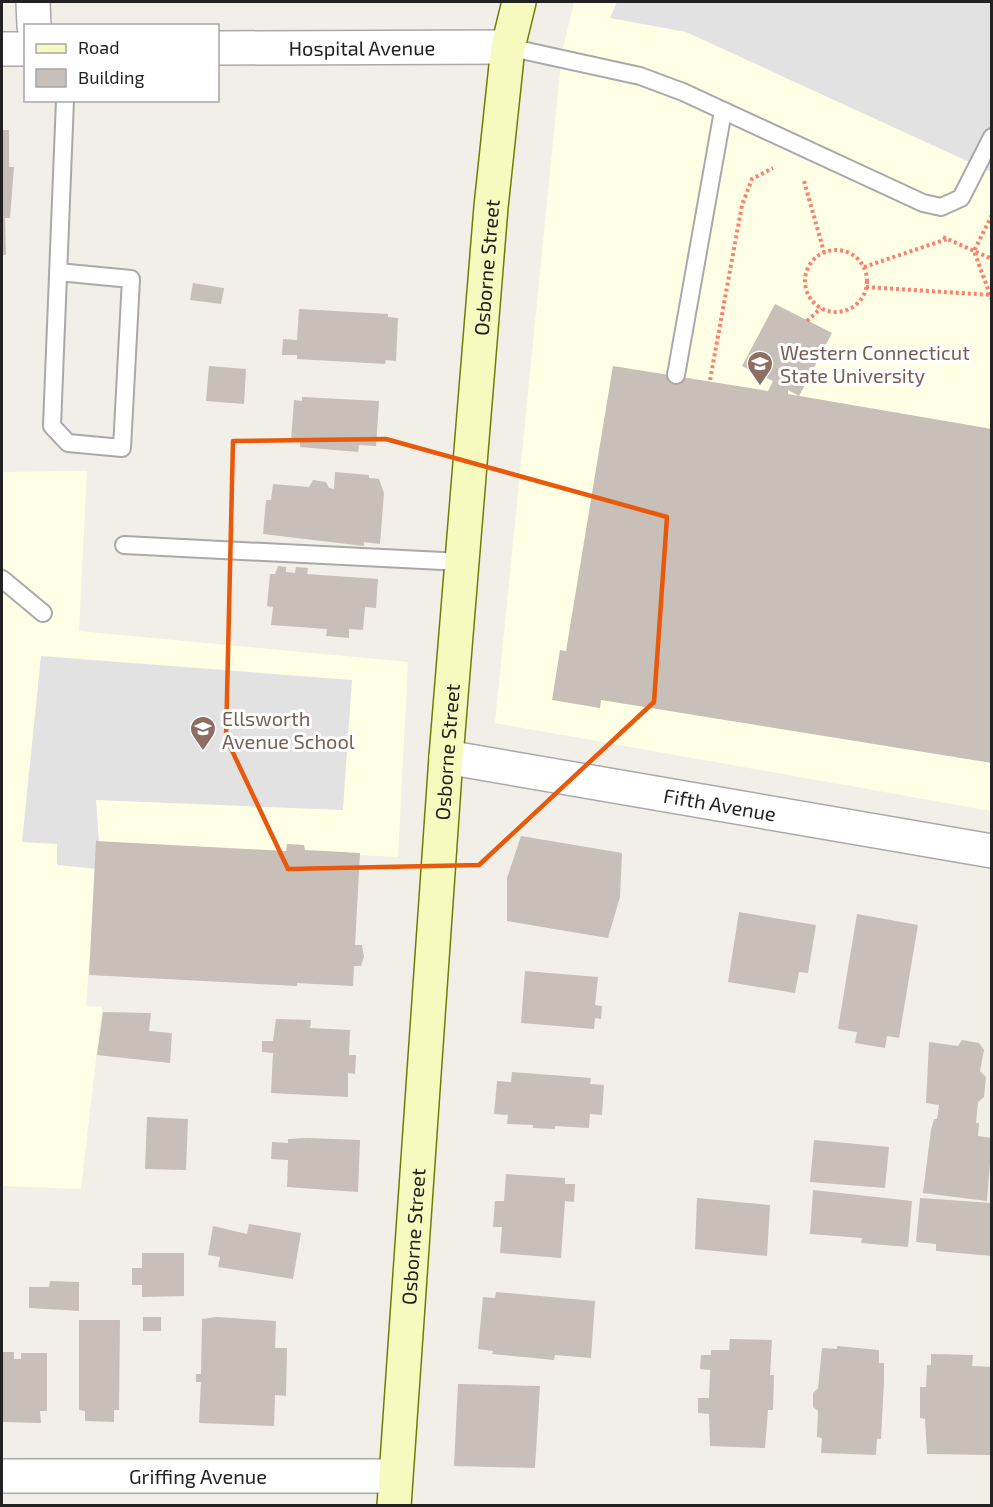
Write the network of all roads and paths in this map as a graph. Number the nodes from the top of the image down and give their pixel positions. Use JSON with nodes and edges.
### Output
{"nodes":[{"id":1,"x":33,"y":2,"type":"edge"},
{"id":2,"x":519,"y":2,"type":"edge"},
{"id":3,"x":34,"y":24,"type":"edge"},
{"id":4,"x":508,"y":47,"type":"junction"},
{"id":5,"x":219,"y":48,"type":"edge"},
{"id":6,"x":2,"y":49,"type":"edge"},
{"id":7,"x":24,"y":49,"type":"edge"},
{"id":8,"x":65,"y":102,"type":"edge"},
{"id":9,"x":723,"y":111,"type":"junction"},
{"id":10,"x":992,"y":137,"type":"edge"},
{"id":11,"x":778,"y":167,"type":"dead end"},
{"id":12,"x":812,"y":178,"type":"dead end"},
{"id":13,"x":992,"y":215,"type":"edge"},
{"id":14,"x":936,"y":234,"type":"dead end"},
{"id":15,"x":947,"y":239,"type":"junction"},
{"id":16,"x":974,"y":251,"type":"junction"},
{"id":17,"x":824,"y":252,"type":"junction"},
{"id":18,"x":992,"y":259,"type":"edge"},
{"id":19,"x":864,"y":267,"type":"junction"},
{"id":20,"x":58,"y":272,"type":"junction"},
{"id":21,"x":866,"y":287,"type":"junction"},
{"id":22,"x":991,"y":297,"type":"edge"},
{"id":23,"x":821,"y":308,"type":"junction"},
{"id":24,"x":807,"y":321,"type":"dead end"},
{"id":25,"x":676,"y":375,"type":"dead end"},
{"id":26,"x":710,"y":380,"type":"dead end"},
{"id":27,"x":124,"y":545,"type":"dead end"},
{"id":28,"x":462,"y":562,"type":"junction"},
{"id":29,"x":2,"y":579,"type":"edge"},
{"id":30,"x":43,"y":613,"type":"dead end"},
{"id":31,"x":446,"y":757,"type":"junction"},
{"id":32,"x":992,"y":851,"type":"edge"},
{"id":33,"x":2,"y":1476,"type":"edge"},
{"id":34,"x":394,"y":1491,"type":"edge"}],
"edges":[{"from":1,"to":3,"type":"street"},
{"from":2,"to":4,"type":"main road","name":"Osborne Street"},
{"from":4,"to":5,"type":"street","name":"Hospital Avenue"},
{"from":4,"to":9,"type":"lane"},
{"from":4,"to":28,"type":"main road","name":"Osborne Street"},
{"from":6,"to":7,"type":"street"},
{"from":8,"to":20,"type":"lane"},
{"from":9,"to":10,"type":"lane"},
{"from":9,"to":25,"type":"lane"},
{"from":11,"to":26,"type":"path"},
{"from":12,"to":17,"type":"path"},
{"from":13,"to":16,"type":"path"},
{"from":14,"to":15,"type":"path"},
{"from":15,"to":16,"type":"path"},
{"from":15,"to":19,"type":"path"},
{"from":16,"to":18,"type":"path"},
{"from":16,"to":22,"type":"path"},
{"from":17,"to":19,"type":"path"},
{"from":17,"to":23,"type":"path"},
{"from":19,"to":21,"type":"path"},
{"from":20,"to":20,"type":"lane"},
{"from":21,"to":22,"type":"path"},
{"from":21,"to":23,"type":"path"},
{"from":23,"to":24,"type":"path"},
{"from":27,"to":28,"type":"lane"},
{"from":28,"to":31,"type":"main road","name":"Osborne Street"},
{"from":29,"to":30,"type":"lane"},
{"from":31,"to":32,"type":"street","name":"Fifth Avenue"},
{"from":31,"to":34,"type":"main road","name":"Osborne Street"},
{"from":33,"to":34,"type":"street","name":"Griffing Avenue"}]}
